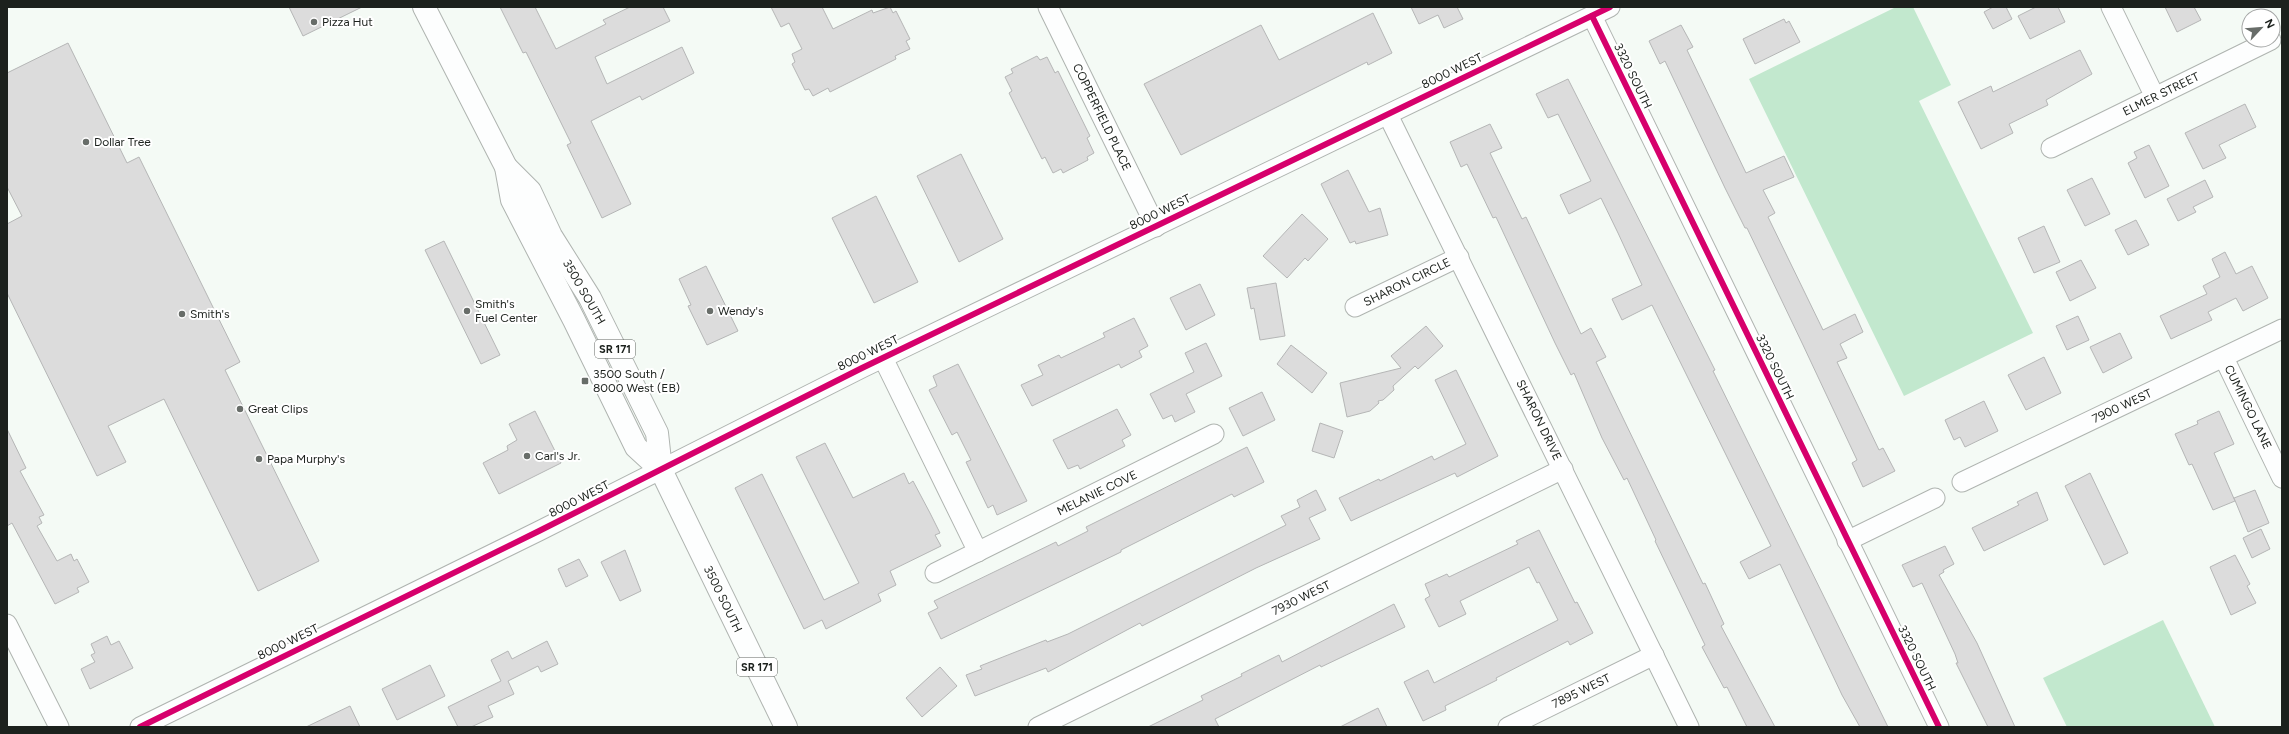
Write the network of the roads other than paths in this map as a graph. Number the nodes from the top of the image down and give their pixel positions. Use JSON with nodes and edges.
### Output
{"nodes":[{"id":1,"x":424,"y":7,"type":"edge"},
{"id":2,"x":1048,"y":7,"type":"edge"},
{"id":3,"x":1610,"y":7,"type":"edge"},
{"id":4,"x":2111,"y":7,"type":"edge"},
{"id":5,"x":1592,"y":16,"type":"junction"},
{"id":6,"x":2256,"y":48,"type":"edge"},
{"id":7,"x":2155,"y":97,"type":"junction"},
{"id":8,"x":1388,"y":114,"type":"junction"},
{"id":9,"x":2051,"y":148,"type":"dead end"},
{"id":10,"x":1156,"y":227,"type":"junction"},
{"id":11,"x":1459,"y":257,"type":"junction"},
{"id":12,"x":1355,"y":307,"type":"dead end"},
{"id":13,"x":2282,"y":329,"type":"edge"},
{"id":14,"x":883,"y":358,"type":"junction"},
{"id":15,"x":2224,"y":358,"type":"junction"},
{"id":16,"x":1214,"y":434,"type":"dead end"},
{"id":17,"x":1563,"y":469,"type":"junction"},
{"id":18,"x":661,"y":470,"type":"junction"},
{"id":19,"x":2282,"y":478,"type":"edge"},
{"id":20,"x":1962,"y":482,"type":"dead end"},
{"id":21,"x":1935,"y":498,"type":"dead end"},
{"id":22,"x":1847,"y":542,"type":"junction"},
{"id":23,"x":978,"y":552,"type":"junction"},
{"id":24,"x":935,"y":574,"type":"dead end"},
{"id":25,"x":8,"y":631,"type":"edge"},
{"id":26,"x":1654,"y":655,"type":"junction"},
{"id":27,"x":59,"y":727,"type":"edge"},
{"id":28,"x":140,"y":727,"type":"edge"},
{"id":29,"x":786,"y":727,"type":"edge"},
{"id":30,"x":1038,"y":727,"type":"edge"},
{"id":31,"x":1508,"y":727,"type":"edge"},
{"id":32,"x":1689,"y":727,"type":"edge"},
{"id":33,"x":1939,"y":727,"type":"edge"}],
"edges":[{"from":1,"to":18,"type":"main road","name":"3500 SOUTH","number":"SR 171"},
{"from":2,"to":10,"type":"street","name":"COPPERFIELD PLACE"},
{"from":3,"to":5,"type":"street","name":"8000 WEST"},
{"from":4,"to":7,"type":"street"},
{"from":5,"to":8,"type":"street","name":"8000 WEST"},
{"from":5,"to":22,"type":"street","name":"3320 SOUTH"},
{"from":6,"to":7,"type":"street","name":"ELMER STREET"},
{"from":7,"to":9,"type":"street","name":"ELMER STREET"},
{"from":8,"to":10,"type":"street","name":"8000 WEST"},
{"from":8,"to":11,"type":"street","name":"SHARON DRIVE"},
{"from":10,"to":14,"type":"street","name":"8000 WEST"},
{"from":11,"to":12,"type":"street","name":"SHARON CIRCLE"},
{"from":11,"to":17,"type":"street","name":"SHARON DRIVE"},
{"from":13,"to":15,"type":"street","name":"7900 WEST"},
{"from":14,"to":18,"type":"street","name":"8000 WEST"},
{"from":14,"to":23,"type":"street"},
{"from":15,"to":19,"type":"street","name":"CUMINGO LANE"},
{"from":15,"to":20,"type":"street","name":"7900 WEST"},
{"from":16,"to":23,"type":"street","name":"MELANIE COVE"},
{"from":17,"to":26,"type":"street","name":"SHARON DRIVE"},
{"from":17,"to":30,"type":"street","name":"7930 WEST"},
{"from":18,"to":28,"type":"street","name":"8000 WEST"},
{"from":18,"to":29,"type":"main road","name":"3500 SOUTH","number":"SR 171"},
{"from":21,"to":22,"type":"street"},
{"from":22,"to":33,"type":"street","name":"3320 SOUTH"},
{"from":23,"to":24,"type":"street","name":"MELANIE COVE"},
{"from":25,"to":27,"type":"street"},
{"from":26,"to":31,"type":"street","name":"7895 WEST"},
{"from":26,"to":32,"type":"street","name":"SHARON DRIVE"}]}
